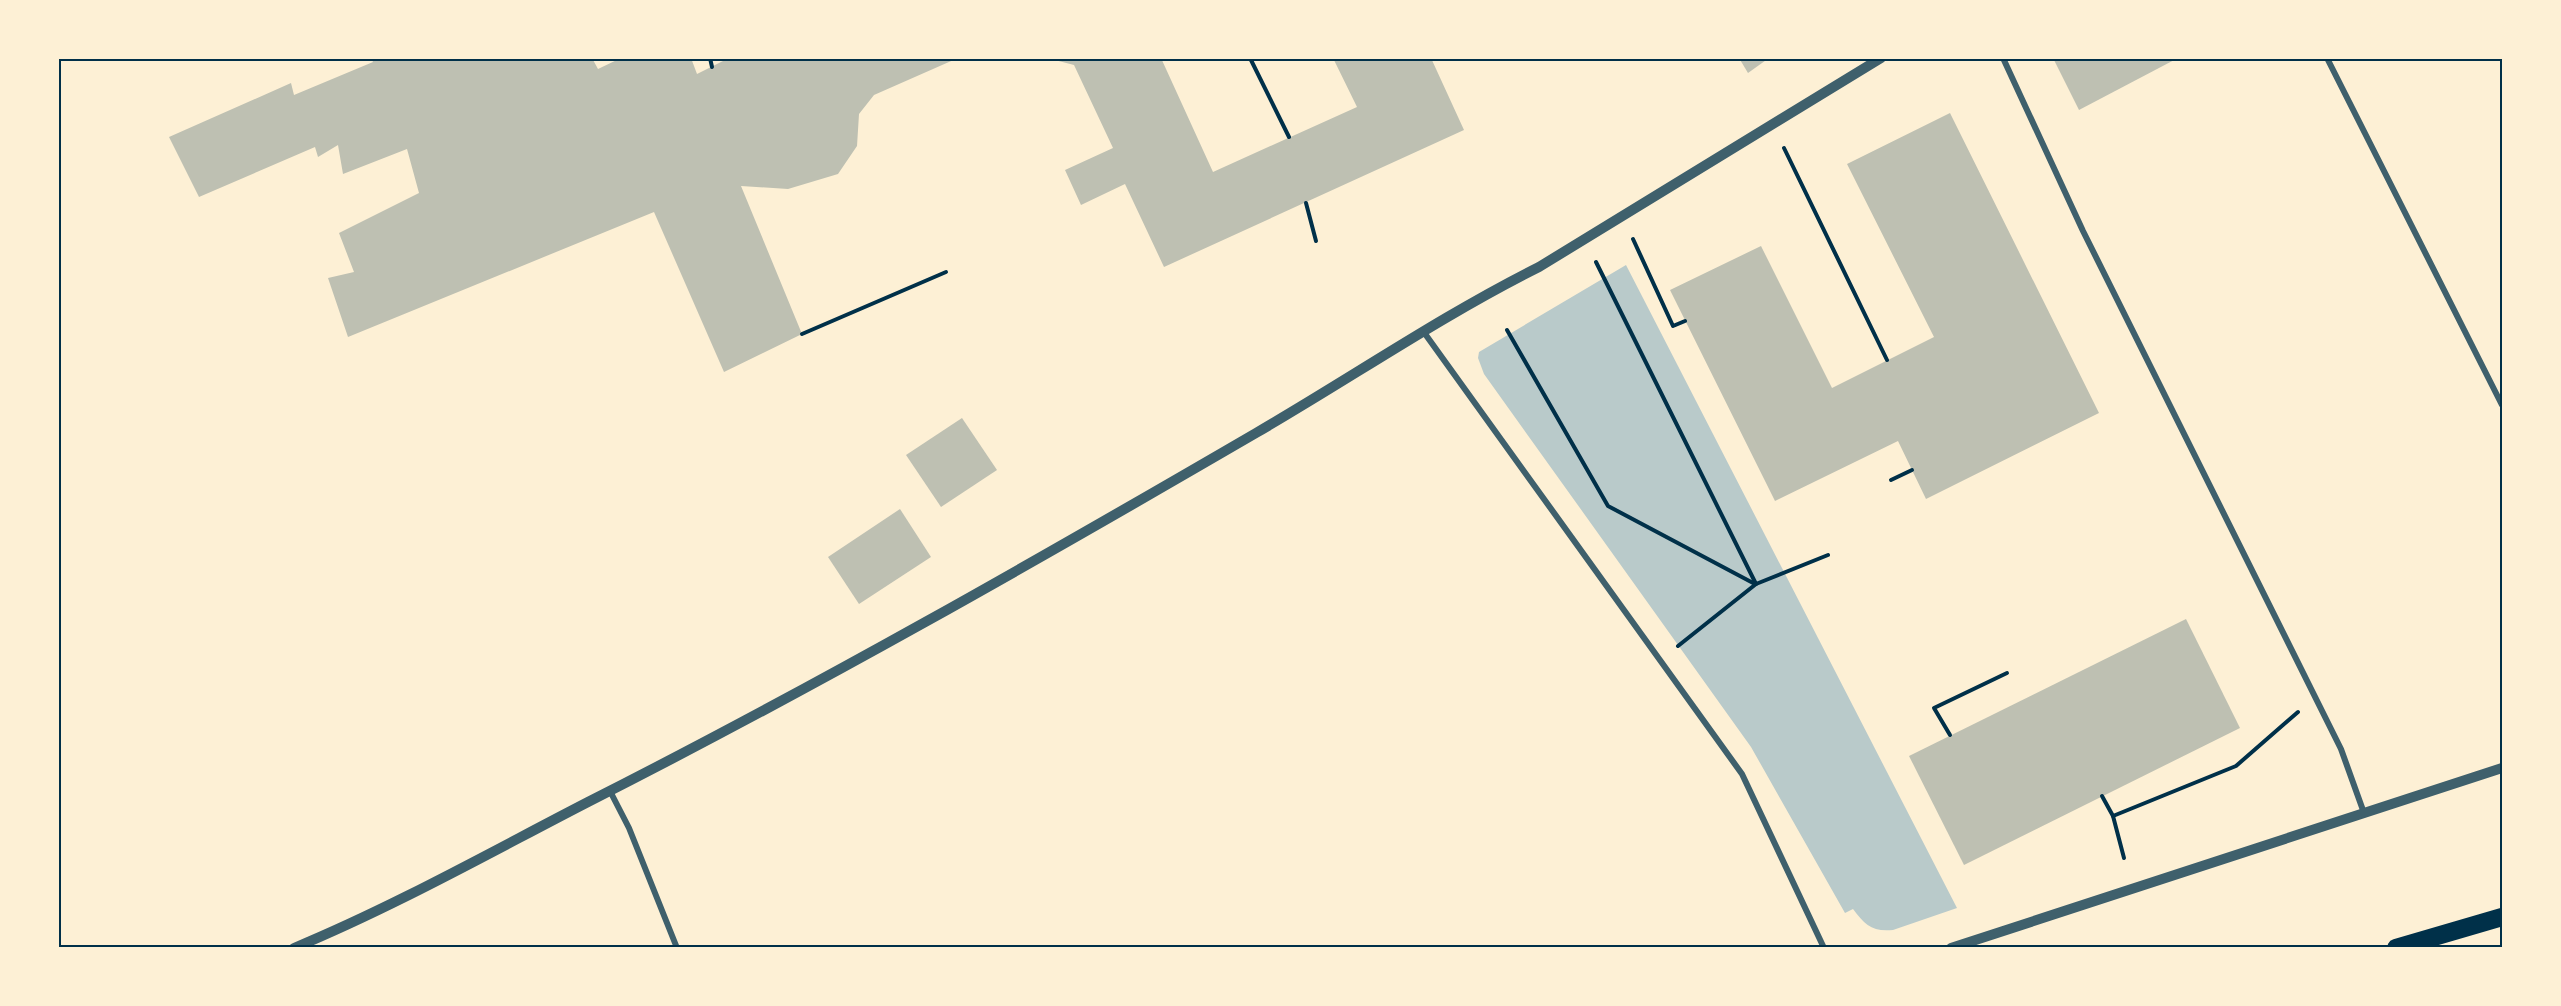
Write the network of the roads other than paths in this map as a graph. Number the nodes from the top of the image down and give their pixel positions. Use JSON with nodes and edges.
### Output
{"nodes":[{"id":1,"x":1881,"y":58,"type":"edge"},
{"id":2,"x":2003,"y":58,"type":"edge"},
{"id":3,"x":2327,"y":58,"type":"edge"},
{"id":4,"x":1423,"y":332,"type":"junction"},
{"id":5,"x":2502,"y":405,"type":"edge"},
{"id":6,"x":2502,"y":768,"type":"edge"},
{"id":7,"x":610,"y":791,"type":"junction"},
{"id":8,"x":2364,"y":813,"type":"junction"},
{"id":9,"x":2502,"y":917,"type":"edge"},
{"id":10,"x":294,"y":948,"type":"edge"},
{"id":11,"x":677,"y":948,"type":"edge"},
{"id":12,"x":1824,"y":948,"type":"edge"},
{"id":13,"x":1951,"y":948,"type":"edge"},
{"id":14,"x":2396,"y":948,"type":"edge"}],
"edges":[{"from":1,"to":4,"type":"street"},
{"from":2,"to":8,"type":"street"},
{"from":3,"to":5,"type":"street"},
{"from":4,"to":7,"type":"street"},
{"from":4,"to":12,"type":"street"},
{"from":6,"to":8,"type":"street"},
{"from":7,"to":10,"type":"street"},
{"from":7,"to":11,"type":"street"},
{"from":8,"to":13,"type":"street"},
{"from":9,"to":14,"type":"highway"}]}
